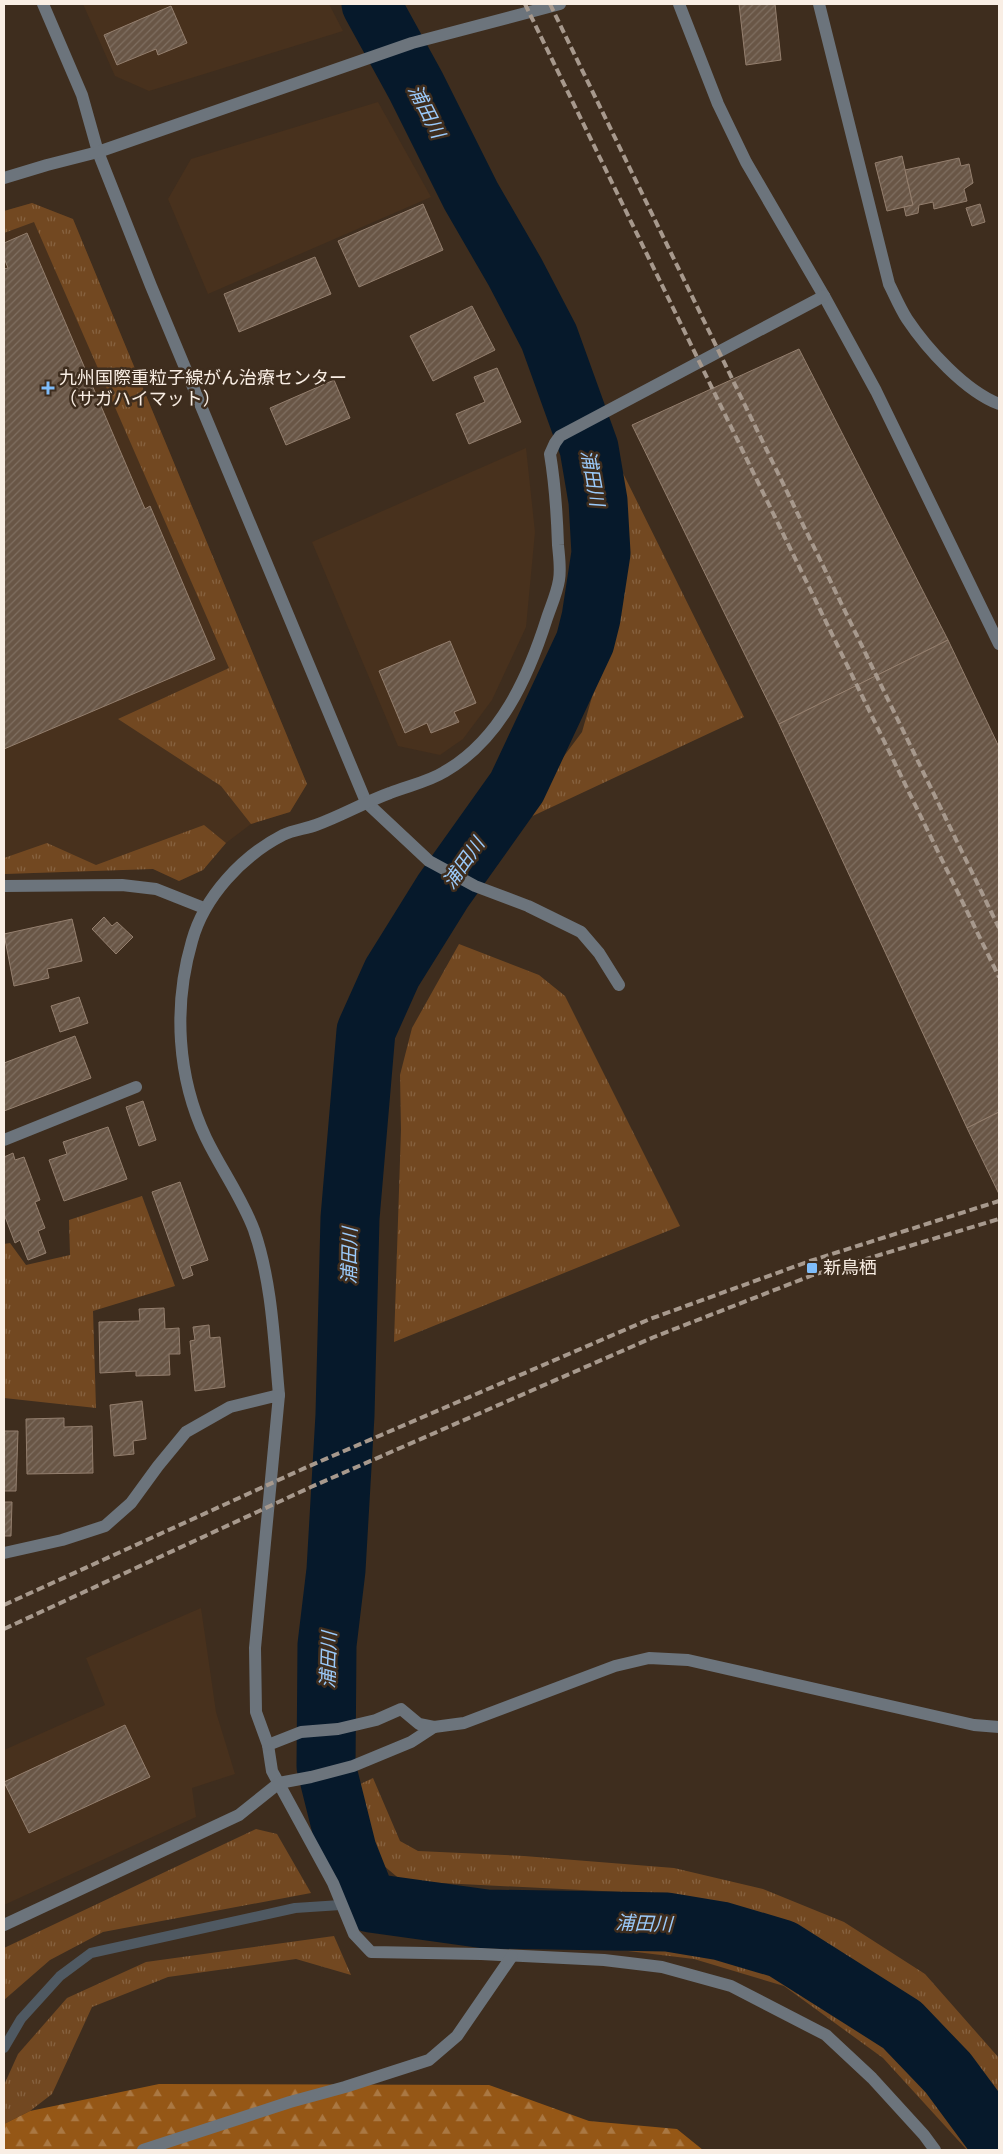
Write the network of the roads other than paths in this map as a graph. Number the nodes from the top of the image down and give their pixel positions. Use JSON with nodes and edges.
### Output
{"nodes":[{"id":1,"x":43,"y":4,"type":"edge"},
{"id":2,"x":560,"y":4,"type":"edge"},
{"id":3,"x":679,"y":4,"type":"edge"},
{"id":4,"x":819,"y":4,"type":"edge"},
{"id":5,"x":98,"y":152,"type":"junction"},
{"id":6,"x":4,"y":178,"type":"edge"},
{"id":7,"x":824,"y":296,"type":"junction"},
{"id":8,"x":999,"y":404,"type":"edge"},
{"id":9,"x":999,"y":644,"type":"edge"},
{"id":10,"x":366,"y":802,"type":"junction"},
{"id":11,"x":4,"y":886,"type":"edge"},
{"id":12,"x":204,"y":908,"type":"junction"},
{"id":13,"x":619,"y":985,"type":"dead end"},
{"id":14,"x":136,"y":1088,"type":"dead end"},
{"id":15,"x":4,"y":1140,"type":"edge"},
{"id":16,"x":279,"y":1395,"type":"junction"},
{"id":17,"x":4,"y":1554,"type":"edge"},
{"id":18,"x":434,"y":1727,"type":"junction"},
{"id":19,"x":999,"y":1727,"type":"edge"},
{"id":20,"x":268,"y":1745,"type":"junction"},
{"id":21,"x":279,"y":1783,"type":"junction"},
{"id":22,"x":4,"y":1925,"type":"edge"},
{"id":23,"x":512,"y":1956,"type":"junction"},
{"id":24,"x":143,"y":2150,"type":"edge"},
{"id":25,"x":935,"y":2150,"type":"edge"}],
"edges":[{"from":1,"to":5,"type":"street"},
{"from":2,"to":5,"type":"street"},
{"from":3,"to":7,"type":"street"},
{"from":4,"to":8,"type":"street"},
{"from":5,"to":6,"type":"street"},
{"from":5,"to":10,"type":"street"},
{"from":7,"to":9,"type":"street"},
{"from":7,"to":10,"type":"street"},
{"from":10,"to":12,"type":"street"},
{"from":10,"to":13,"type":"street"},
{"from":11,"to":12,"type":"street"},
{"from":12,"to":16,"type":"street"},
{"from":14,"to":15,"type":"street"},
{"from":16,"to":17,"type":"street"},
{"from":16,"to":20,"type":"street"},
{"from":18,"to":19,"type":"street"},
{"from":18,"to":20,"type":"street"},
{"from":18,"to":21,"type":"street"},
{"from":20,"to":21,"type":"street"},
{"from":21,"to":22,"type":"street"},
{"from":21,"to":23,"type":"street"},
{"from":23,"to":24,"type":"street"},
{"from":23,"to":25,"type":"street"}]}
